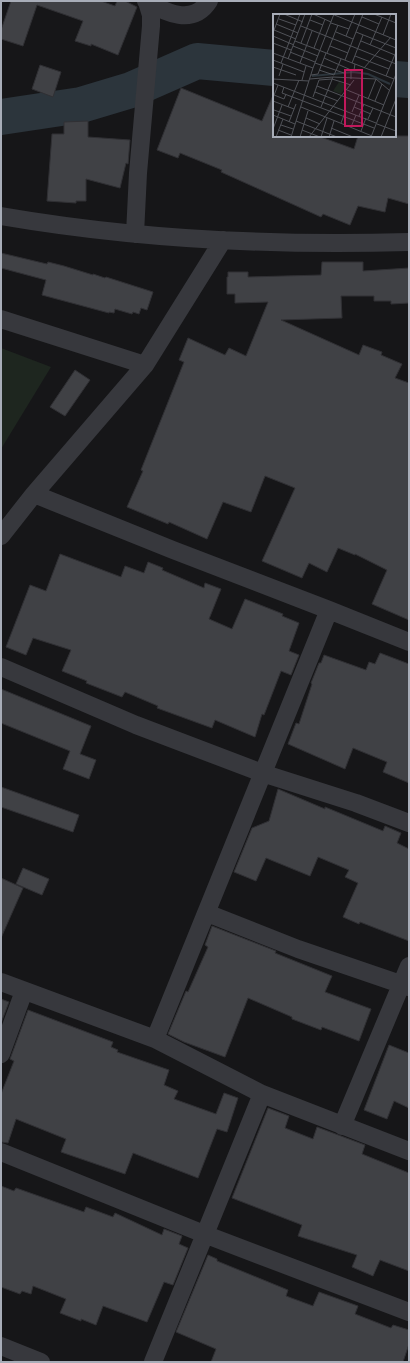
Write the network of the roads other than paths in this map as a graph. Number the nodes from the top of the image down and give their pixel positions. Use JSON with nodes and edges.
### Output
{"nodes":[{"id":1,"x":147,"y":1,"type":"edge"},
{"id":2,"x":209,"y":1,"type":"edge"},
{"id":3,"x":1,"y":216,"type":"edge"},
{"id":4,"x":135,"y":234,"type":"junction"},
{"id":5,"x":223,"y":240,"type":"junction"},
{"id":6,"x":409,"y":242,"type":"edge"},
{"id":7,"x":1,"y":319,"type":"edge"},
{"id":8,"x":145,"y":365,"type":"junction"},
{"id":9,"x":34,"y":494,"type":"junction"},
{"id":10,"x":1,"y":536,"type":"edge"},
{"id":11,"x":329,"y":610,"type":"junction"},
{"id":12,"x":409,"y":642,"type":"edge"},
{"id":13,"x":1,"y":667,"type":"edge"},
{"id":14,"x":262,"y":773,"type":"junction"},
{"id":15,"x":409,"y":823,"type":"edge"},
{"id":16,"x":207,"y":913,"type":"junction"},
{"id":17,"x":409,"y":966,"type":"edge"},
{"id":18,"x":1,"y":982,"type":"edge"},
{"id":19,"x":405,"y":985,"type":"edge"},
{"id":20,"x":24,"y":991,"type":"junction"},
{"id":21,"x":155,"y":1039,"type":"junction"},
{"id":22,"x":1,"y":1054,"type":"edge"},
{"id":23,"x":262,"y":1094,"type":"junction"},
{"id":24,"x":342,"y":1126,"type":"junction"},
{"id":25,"x":409,"y":1151,"type":"edge"},
{"id":26,"x":1,"y":1152,"type":"edge"},
{"id":27,"x":204,"y":1234,"type":"junction"},
{"id":28,"x":409,"y":1312,"type":"edge"},
{"id":29,"x":1,"y":1346,"type":"edge"},
{"id":30,"x":41,"y":1362,"type":"edge"},
{"id":31,"x":153,"y":1362,"type":"edge"}],
"edges":[{"from":1,"to":2,"type":"street"},
{"from":1,"to":4,"type":"street"},
{"from":3,"to":4,"type":"street"},
{"from":4,"to":5,"type":"street"},
{"from":5,"to":6,"type":"street"},
{"from":5,"to":8,"type":"street"},
{"from":7,"to":8,"type":"street"},
{"from":8,"to":9,"type":"street"},
{"from":9,"to":10,"type":"street"},
{"from":9,"to":11,"type":"street"},
{"from":11,"to":12,"type":"street"},
{"from":11,"to":14,"type":"street"},
{"from":13,"to":14,"type":"street"},
{"from":14,"to":15,"type":"street"},
{"from":14,"to":16,"type":"street"},
{"from":16,"to":19,"type":"street"},
{"from":16,"to":21,"type":"street"},
{"from":17,"to":19,"type":"street"},
{"from":18,"to":20,"type":"street"},
{"from":19,"to":24,"type":"street"},
{"from":20,"to":21,"type":"street"},
{"from":20,"to":22,"type":"street"},
{"from":21,"to":23,"type":"street"},
{"from":23,"to":24,"type":"street"},
{"from":23,"to":27,"type":"street"},
{"from":24,"to":25,"type":"street"},
{"from":26,"to":27,"type":"street"},
{"from":27,"to":28,"type":"street"},
{"from":27,"to":31,"type":"street"},
{"from":29,"to":30,"type":"street"}]}
